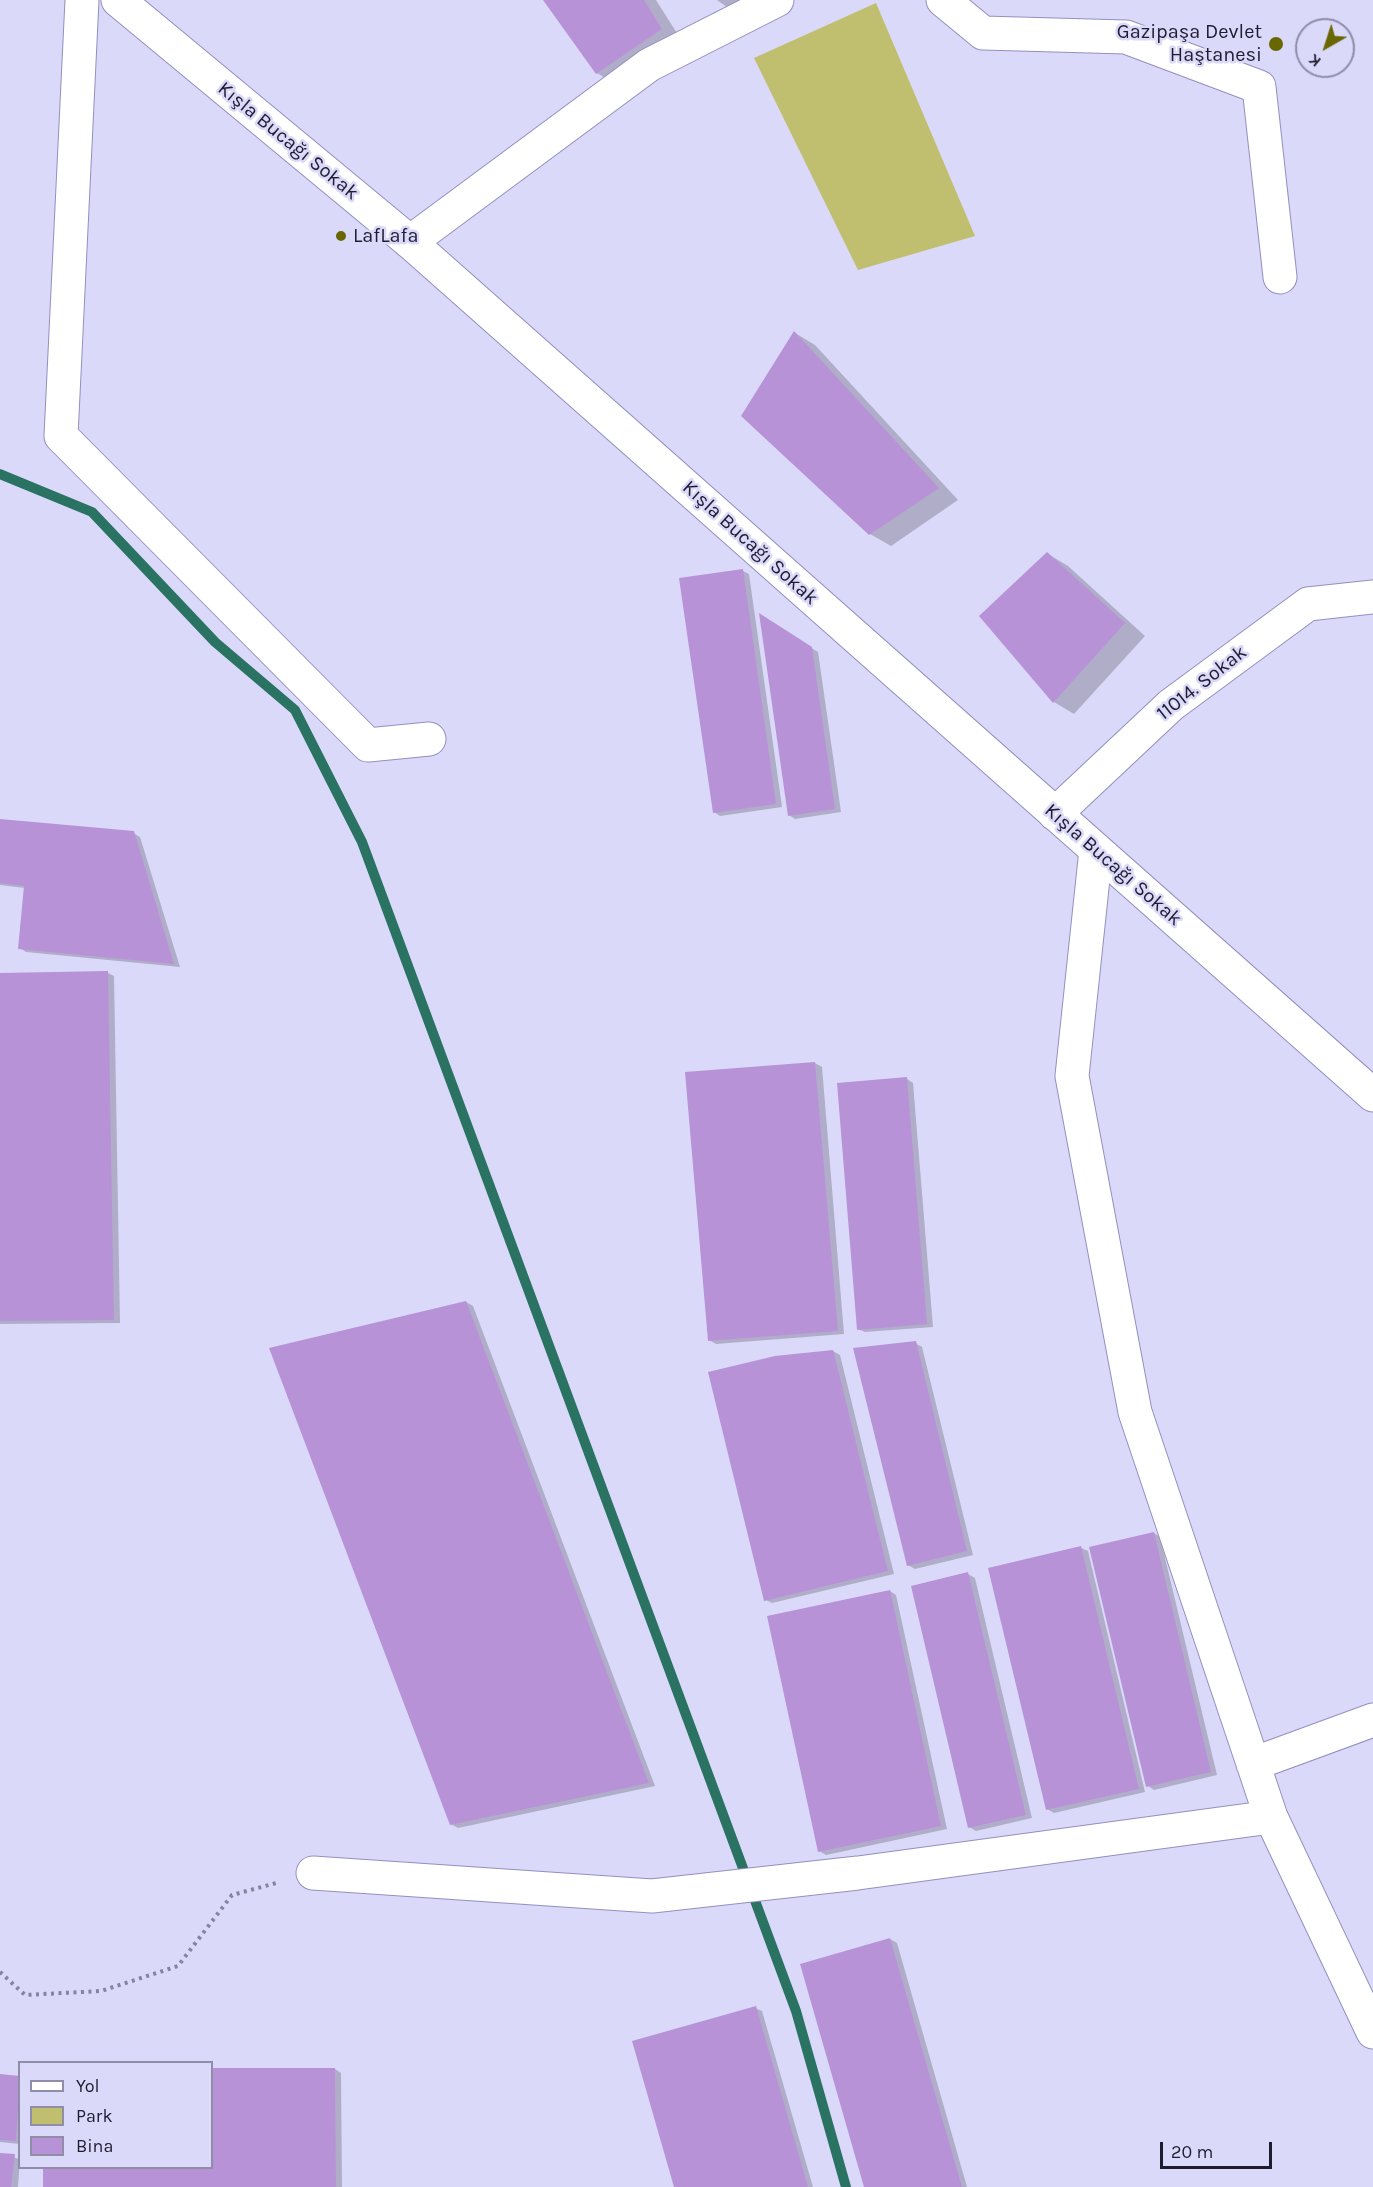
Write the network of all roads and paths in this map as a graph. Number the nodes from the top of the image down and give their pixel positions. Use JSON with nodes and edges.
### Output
{"nodes":[{"id":1,"x":82,"y":0,"type":"edge"},
{"id":2,"x":777,"y":0,"type":"edge"},
{"id":3,"x":943,"y":0,"type":"edge"},
{"id":4,"x":133,"y":4,"type":"edge"},
{"id":5,"x":410,"y":242,"type":"junction"},
{"id":6,"x":1280,"y":277,"type":"dead end"},
{"id":7,"x":1373,"y":597,"type":"edge"},
{"id":8,"x":429,"y":739,"type":"dead end"},
{"id":9,"x":1055,"y":814,"type":"junction"},
{"id":10,"x":1096,"y":850,"type":"junction"},
{"id":11,"x":1373,"y":1095,"type":"edge"},
{"id":12,"x":1373,"y":1720,"type":"edge"},
{"id":13,"x":1253,"y":1764,"type":"junction"},
{"id":14,"x":1271,"y":1817,"type":"junction"},
{"id":15,"x":313,"y":1873,"type":"joint"},
{"id":16,"x":0,"y":1972,"type":"edge"},
{"id":17,"x":1373,"y":2032,"type":"edge"}],
"edges":[{"from":1,"to":8,"type":"street"},
{"from":2,"to":5,"type":"street"},
{"from":3,"to":6,"type":"street"},
{"from":4,"to":5,"type":"street","name":"Kışla Bucağı Sokak"},
{"from":5,"to":9,"type":"street","name":"Kışla Bucağı Sokak"},
{"from":7,"to":9,"type":"street","name":"11014. Sokak"},
{"from":9,"to":10,"type":"street","name":"Kışla Bucağı Sokak"},
{"from":10,"to":11,"type":"street","name":"Kışla Bucağı Sokak"},
{"from":10,"to":13,"type":"street"},
{"from":12,"to":13,"type":"street"},
{"from":13,"to":14,"type":"street"},
{"from":14,"to":15,"type":"street"},
{"from":14,"to":17,"type":"street"},
{"from":15,"to":16,"type":"path"}]}
